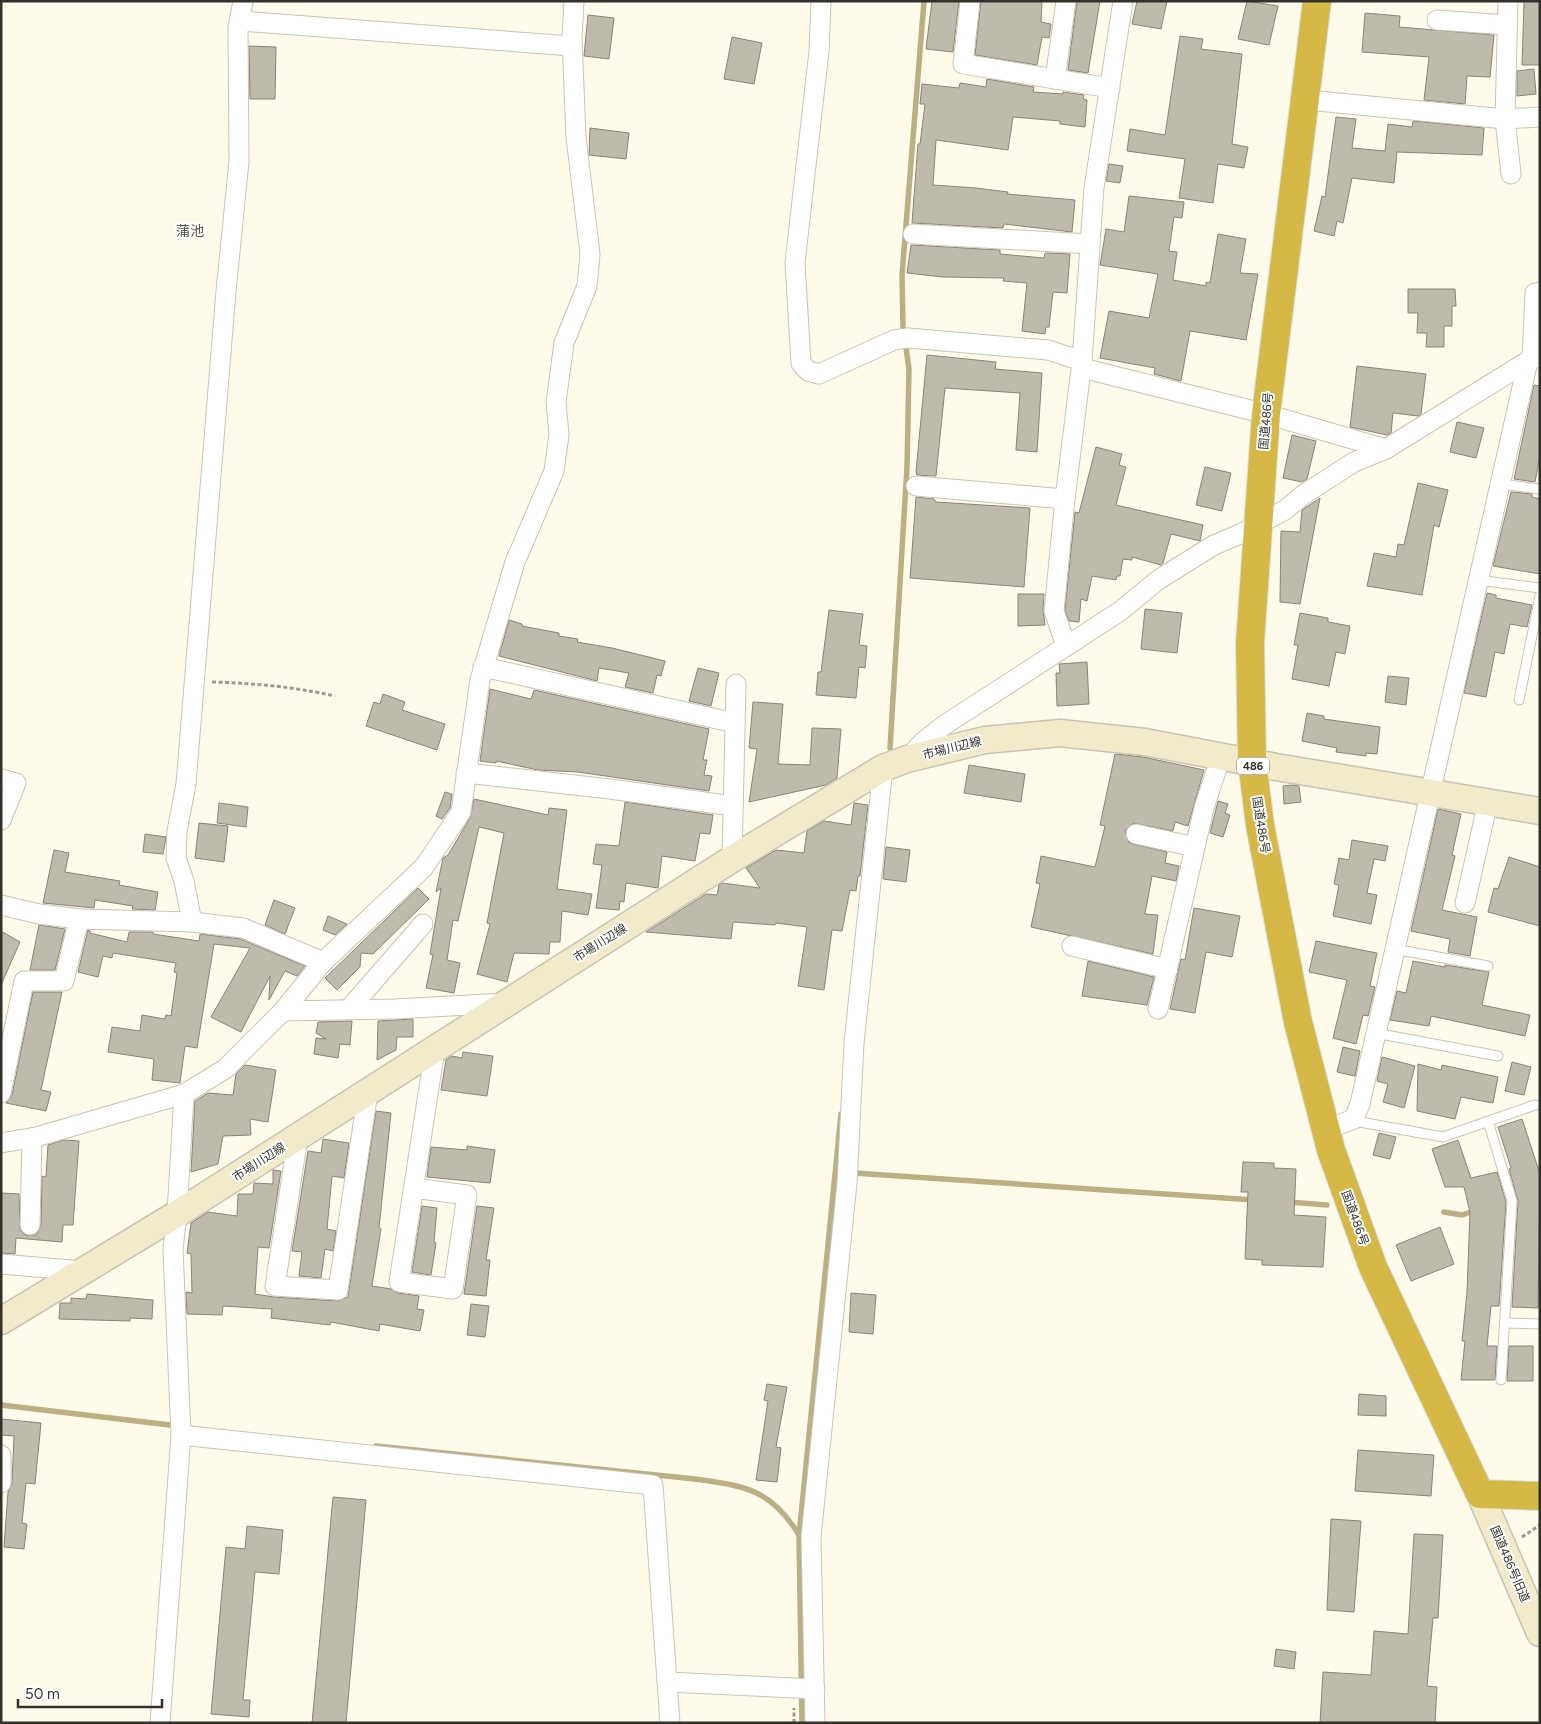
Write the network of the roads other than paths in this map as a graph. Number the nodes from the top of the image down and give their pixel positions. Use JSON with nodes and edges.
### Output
{"nodes":[{"id":1,"x":243,"y":1,"type":"edge"},
{"id":2,"x":574,"y":1,"type":"edge"},
{"id":3,"x":821,"y":1,"type":"edge"},
{"id":4,"x":970,"y":1,"type":"edge"},
{"id":5,"x":1066,"y":1,"type":"edge"},
{"id":6,"x":1123,"y":1,"type":"edge"},
{"id":7,"x":1317,"y":1,"type":"edge"},
{"id":8,"x":1508,"y":1,"type":"edge"},
{"id":9,"x":1437,"y":20,"type":"dead end"},
{"id":10,"x":240,"y":21,"type":"junction"},
{"id":11,"x":1507,"y":25,"type":"junction"},
{"id":12,"x":572,"y":46,"type":"junction"},
{"id":13,"x":1055,"y":78,"type":"junction"},
{"id":14,"x":1110,"y":88,"type":"junction"},
{"id":15,"x":1307,"y":100,"type":"junction"},
{"id":16,"x":1540,"y":117,"type":"edge"},
{"id":17,"x":1505,"y":119,"type":"junction"},
{"id":18,"x":1511,"y":174,"type":"dead end"},
{"id":19,"x":913,"y":234,"type":"dead end"},
{"id":20,"x":1090,"y":244,"type":"junction"},
{"id":21,"x":1540,"y":292,"type":"edge"},
{"id":22,"x":1533,"y":359,"type":"edge"},
{"id":23,"x":1082,"y":365,"type":"junction"},
{"id":24,"x":1266,"y":414,"type":"junction"},
{"id":25,"x":1386,"y":449,"type":"junction"},
{"id":26,"x":1502,"y":484,"type":"junction"},
{"id":27,"x":916,"y":486,"type":"dead end"},
{"id":28,"x":1540,"y":489,"type":"edge"},
{"id":29,"x":1065,"y":499,"type":"junction"},
{"id":30,"x":1258,"y":524,"type":"junction"},
{"id":31,"x":1478,"y":580,"type":"junction"},
{"id":32,"x":1540,"y":588,"type":"edge"},
{"id":33,"x":1540,"y":596,"type":"edge"},
{"id":34,"x":1066,"y":646,"type":"junction"},
{"id":35,"x":483,"y":667,"type":"junction"},
{"id":36,"x":736,"y":684,"type":"dead end"},
{"id":37,"x":1519,"y":700,"type":"dead end"},
{"id":38,"x":736,"y":723,"type":"junction"},
{"id":39,"x":1221,"y":756,"type":"junction"},
{"id":40,"x":907,"y":759,"type":"junction"},
{"id":41,"x":1252,"y":762,"type":"junction"},
{"id":42,"x":883,"y":768,"type":"junction"},
{"id":43,"x":466,"y":773,"type":"junction"},
{"id":44,"x":1,"y":779,"type":"edge"},
{"id":45,"x":1430,"y":793,"type":"junction"},
{"id":46,"x":1488,"y":802,"type":"junction"},
{"id":47,"x":733,"y":806,"type":"junction"},
{"id":48,"x":1540,"y":812,"type":"edge"},
{"id":49,"x":1,"y":820,"type":"edge"},
{"id":50,"x":1136,"y":834,"type":"dead end"},
{"id":51,"x":1195,"y":847,"type":"junction"},
{"id":52,"x":732,"y":859,"type":"junction"},
{"id":53,"x":1465,"y":903,"type":"dead end"},
{"id":54,"x":1,"y":905,"type":"edge"},
{"id":55,"x":79,"y":919,"type":"junction"},
{"id":56,"x":192,"y":922,"type":"junction"},
{"id":57,"x":423,"y":924,"type":"dead end"},
{"id":58,"x":1072,"y":946,"type":"dead end"},
{"id":59,"x":1394,"y":949,"type":"junction"},
{"id":60,"x":323,"y":962,"type":"junction"},
{"id":61,"x":1488,"y":966,"type":"dead end"},
{"id":62,"x":1168,"y":969,"type":"junction"},
{"id":63,"x":506,"y":1003,"type":"junction"},
{"id":64,"x":349,"y":1009,"type":"junction"},
{"id":65,"x":1158,"y":1009,"type":"dead end"},
{"id":66,"x":282,"y":1011,"type":"junction"},
{"id":67,"x":1374,"y":1033,"type":"junction"},
{"id":68,"x":435,"y":1049,"type":"junction"},
{"id":69,"x":1498,"y":1056,"type":"dead end"},
{"id":70,"x":368,"y":1092,"type":"junction"},
{"id":71,"x":1,"y":1093,"type":"edge"},
{"id":72,"x":184,"y":1094,"type":"junction"},
{"id":73,"x":1535,"y":1105,"type":"dead end"},
{"id":74,"x":1354,"y":1119,"type":"junction"},
{"id":75,"x":1488,"y":1122,"type":"junction"},
{"id":76,"x":1325,"y":1130,"type":"junction"},
{"id":77,"x":298,"y":1137,"type":"junction"},
{"id":78,"x":32,"y":1138,"type":"junction"},
{"id":79,"x":1,"y":1143,"type":"edge"},
{"id":80,"x":413,"y":1188,"type":"junction"},
{"id":81,"x":177,"y":1214,"type":"junction"},
{"id":82,"x":30,"y":1224,"type":"dead end"},
{"id":83,"x":1,"y":1264,"type":"edge"},
{"id":84,"x":83,"y":1270,"type":"junction"},
{"id":85,"x":1,"y":1321,"type":"edge"},
{"id":86,"x":1506,"y":1323,"type":"junction"},
{"id":87,"x":1540,"y":1324,"type":"edge"},
{"id":88,"x":1501,"y":1380,"type":"dead end"},
{"id":89,"x":181,"y":1434,"type":"junction"},
{"id":90,"x":1,"y":1455,"type":"edge"},
{"id":91,"x":1,"y":1483,"type":"edge"},
{"id":92,"x":1480,"y":1494,"type":"junction"},
{"id":93,"x":1540,"y":1496,"type":"edge"},
{"id":94,"x":1540,"y":1633,"type":"edge"},
{"id":95,"x":668,"y":1682,"type":"junction"},
{"id":96,"x":806,"y":1689,"type":"junction"},
{"id":97,"x":160,"y":1723,"type":"edge"},
{"id":98,"x":670,"y":1723,"type":"edge"},
{"id":99,"x":815,"y":1723,"type":"edge"}],
"edges":[{"from":1,"to":10,"type":"street"},
{"from":2,"to":12,"type":"street"},
{"from":3,"to":23,"type":"street"},
{"from":4,"to":13,"type":"street"},
{"from":5,"to":13,"type":"street"},
{"from":6,"to":14,"type":"street"},
{"from":7,"to":15,"type":"highway","name":"国道486号","number":"486"},
{"from":8,"to":11,"type":"street"},
{"from":9,"to":11,"type":"street"},
{"from":10,"to":12,"type":"street"},
{"from":10,"to":56,"type":"street"},
{"from":11,"to":17,"type":"street"},
{"from":12,"to":35,"type":"street"},
{"from":13,"to":14,"type":"street"},
{"from":14,"to":20,"type":"street"},
{"from":15,"to":17,"type":"street"},
{"from":15,"to":24,"type":"highway","name":"国道486号","number":"486"},
{"from":16,"to":17,"type":"street"},
{"from":17,"to":18,"type":"street"},
{"from":19,"to":20,"type":"street"},
{"from":20,"to":23,"type":"street"},
{"from":21,"to":22,"type":"street"},
{"from":22,"to":25,"type":"street"},
{"from":22,"to":26,"type":"street"},
{"from":23,"to":24,"type":"street"},
{"from":23,"to":29,"type":"street"},
{"from":24,"to":25,"type":"street"},
{"from":24,"to":30,"type":"highway","name":"国道486号","number":"486"},
{"from":25,"to":30,"type":"street"},
{"from":26,"to":28,"type":"lane"},
{"from":26,"to":31,"type":"street"},
{"from":27,"to":29,"type":"street"},
{"from":29,"to":34,"type":"street"},
{"from":30,"to":34,"type":"street"},
{"from":30,"to":41,"type":"highway","name":"国道486号","number":"486"},
{"from":31,"to":32,"type":"lane"},
{"from":31,"to":45,"type":"street"},
{"from":33,"to":37,"type":"lane"},
{"from":34,"to":40,"type":"street"},
{"from":35,"to":38,"type":"street"},
{"from":35,"to":43,"type":"street"},
{"from":36,"to":38,"type":"street"},
{"from":38,"to":47,"type":"street"},
{"from":39,"to":40,"type":"main road","name":"市場川辺線"},
{"from":39,"to":41,"type":"main road","name":"市場川辺線"},
{"from":39,"to":51,"type":"street"},
{"from":40,"to":42,"type":"main road","name":"市場川辺線"},
{"from":41,"to":45,"type":"main road","name":"市場川辺線"},
{"from":41,"to":76,"type":"highway","name":"国道486号","number":"486"},
{"from":42,"to":52,"type":"main road","name":"市場川辺線"},
{"from":42,"to":96,"type":"street"},
{"from":43,"to":47,"type":"street"},
{"from":43,"to":60,"type":"street"},
{"from":44,"to":49,"type":"street"},
{"from":45,"to":46,"type":"main road","name":"市場川辺線"},
{"from":45,"to":59,"type":"street"},
{"from":46,"to":48,"type":"main road","name":"市場川辺線"},
{"from":46,"to":53,"type":"street"},
{"from":47,"to":52,"type":"street"},
{"from":50,"to":51,"type":"street"},
{"from":51,"to":62,"type":"street"},
{"from":52,"to":63,"type":"main road","name":"市場川辺線"},
{"from":54,"to":55,"type":"street"},
{"from":55,"to":56,"type":"street"},
{"from":55,"to":71,"type":"street"},
{"from":56,"to":60,"type":"street"},
{"from":57,"to":64,"type":"street"},
{"from":58,"to":62,"type":"street"},
{"from":59,"to":61,"type":"lane"},
{"from":59,"to":67,"type":"street"},
{"from":60,"to":66,"type":"street"},
{"from":62,"to":65,"type":"street"},
{"from":63,"to":64,"type":"street"},
{"from":63,"to":68,"type":"main road","name":"市場川辺線"},
{"from":64,"to":66,"type":"street"},
{"from":66,"to":72,"type":"street"},
{"from":67,"to":69,"type":"lane"},
{"from":67,"to":74,"type":"street"},
{"from":68,"to":70,"type":"main road","name":"市場川辺線"},
{"from":68,"to":80,"type":"street"},
{"from":70,"to":77,"type":"main road","name":"市場川辺線"},
{"from":70,"to":77,"type":"street"},
{"from":72,"to":78,"type":"street"},
{"from":72,"to":81,"type":"street"},
{"from":73,"to":75,"type":"lane"},
{"from":74,"to":75,"type":"lane"},
{"from":74,"to":76,"type":"street"},
{"from":75,"to":86,"type":"lane"},
{"from":76,"to":92,"type":"highway","name":"国道486号","number":"486"},
{"from":77,"to":81,"type":"main road","name":"市場川辺線"},
{"from":78,"to":79,"type":"street"},
{"from":78,"to":82,"type":"street"},
{"from":80,"to":80,"type":"street"},
{"from":81,"to":84,"type":"main road","name":"市場川辺線"},
{"from":81,"to":89,"type":"street"},
{"from":83,"to":84,"type":"street"},
{"from":84,"to":85,"type":"main road","name":"市場川辺線"},
{"from":86,"to":87,"type":"lane"},
{"from":86,"to":88,"type":"lane"},
{"from":89,"to":95,"type":"street"},
{"from":89,"to":97,"type":"street"},
{"from":90,"to":91,"type":"street"},
{"from":92,"to":93,"type":"highway"},
{"from":92,"to":94,"type":"main road","name":"国道486号旧道"},
{"from":95,"to":96,"type":"street"},
{"from":95,"to":98,"type":"street"},
{"from":96,"to":99,"type":"street"}]}
